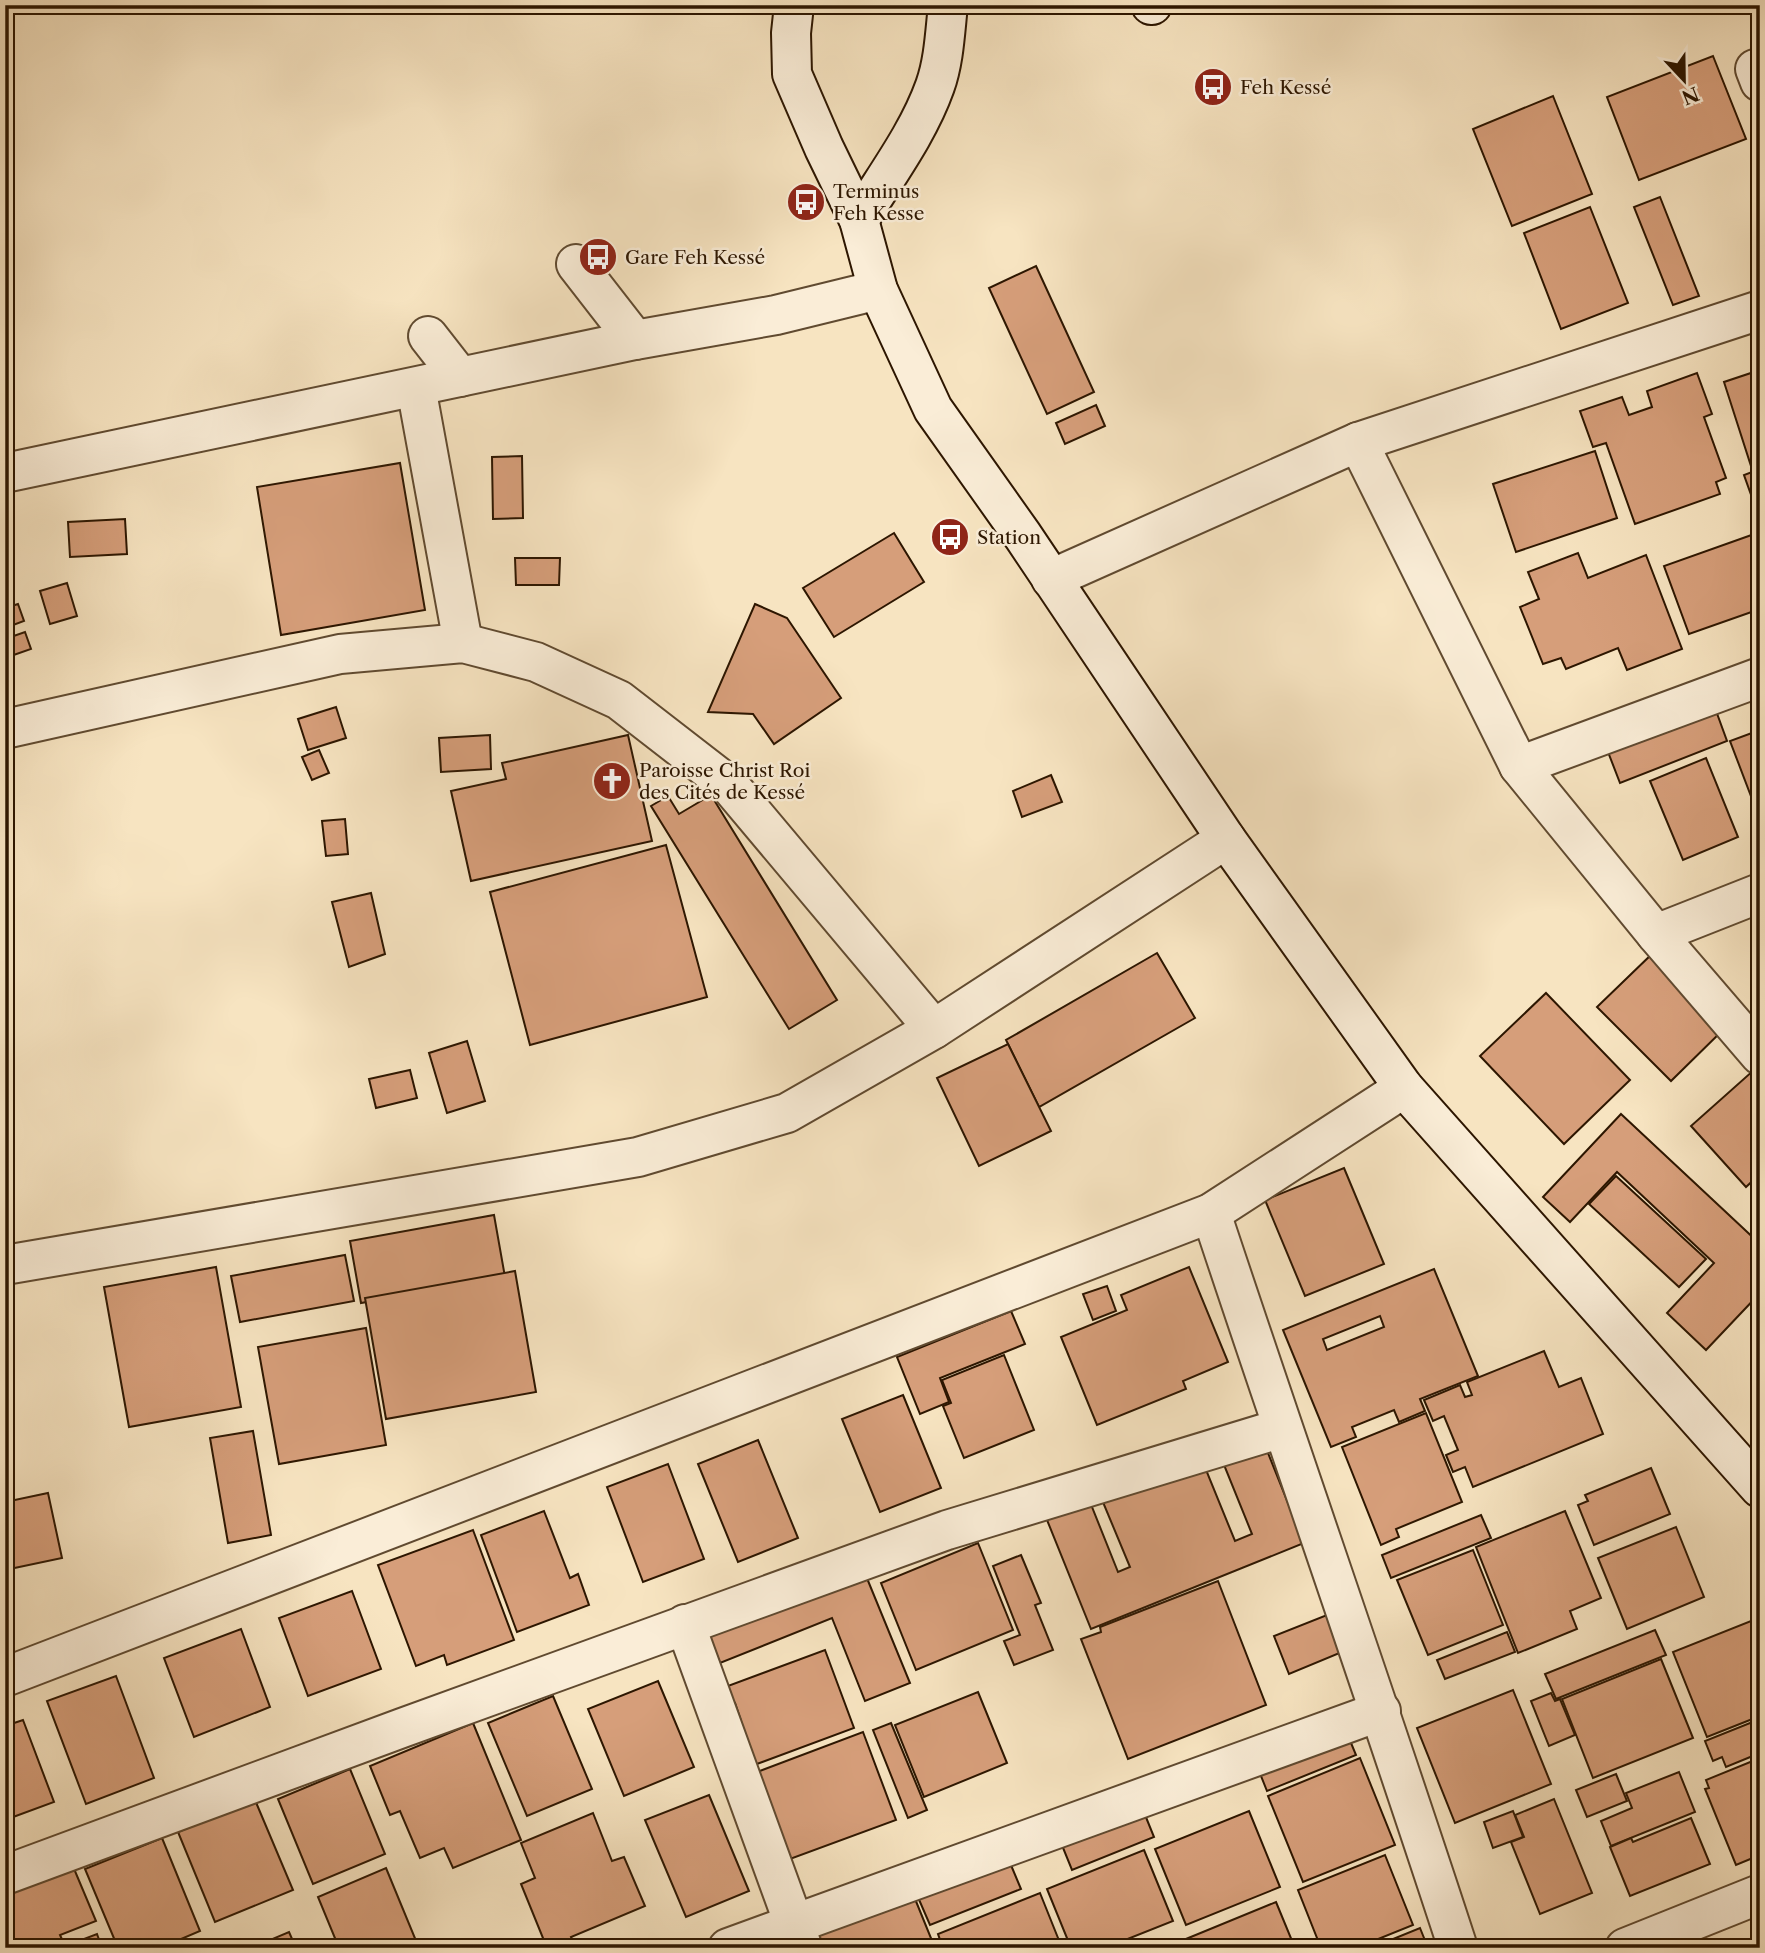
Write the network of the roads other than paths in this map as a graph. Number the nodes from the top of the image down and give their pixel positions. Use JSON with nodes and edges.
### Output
{"nodes":[{"id":1,"x":794,"y":5,"type":"edge"},
{"id":2,"x":948,"y":5,"type":"edge"},
{"id":3,"x":859,"y":220,"type":"junction"},
{"id":4,"x":576,"y":264,"type":"dead end"},
{"id":5,"x":878,"y":290,"type":"junction"},
{"id":6,"x":1760,"y":310,"type":"edge"},
{"id":7,"x":428,"y":336,"type":"dead end"},
{"id":8,"x":635,"y":341,"type":"junction"},
{"id":9,"x":460,"y":377,"type":"junction"},
{"id":10,"x":416,"y":387,"type":"junction"},
{"id":11,"x":1358,"y":442,"type":"junction"},
{"id":12,"x":5,"y":473,"type":"edge"},
{"id":13,"x":1051,"y":579,"type":"junction"},
{"id":14,"x":463,"y":643,"type":"junction"},
{"id":15,"x":1760,"y":677,"type":"edge"},
{"id":16,"x":5,"y":729,"type":"edge"},
{"id":17,"x":1519,"y":766,"type":"junction"},
{"id":18,"x":1226,"y":839,"type":"junction"},
{"id":19,"x":1760,"y":893,"type":"edge"},
{"id":20,"x":1656,"y":934,"type":"junction"},
{"id":21,"x":934,"y":1029,"type":"junction"},
{"id":22,"x":1760,"y":1055,"type":"edge"},
{"id":23,"x":1404,"y":1088,"type":"junction"},
{"id":24,"x":1211,"y":1213,"type":"junction"},
{"id":25,"x":5,"y":1265,"type":"edge"},
{"id":26,"x":1282,"y":1428,"type":"junction"},
{"id":27,"x":1760,"y":1488,"type":"edge"},
{"id":28,"x":685,"y":1624,"type":"junction"},
{"id":29,"x":5,"y":1677,"type":"edge"},
{"id":30,"x":1381,"y":1711,"type":"junction"},
{"id":31,"x":5,"y":1875,"type":"edge"},
{"id":32,"x":1760,"y":1894,"type":"edge"},
{"id":33,"x":798,"y":1936,"type":"edge"},
{"id":34,"x":727,"y":1948,"type":"edge"},
{"id":35,"x":1458,"y":1948,"type":"edge"},
{"id":36,"x":1625,"y":1948,"type":"edge"}],
"edges":[{"from":1,"to":3,"type":"street"},
{"from":2,"to":3,"type":"street"},
{"from":3,"to":5,"type":"street"},
{"from":4,"to":8,"type":"street"},
{"from":5,"to":8,"type":"street"},
{"from":5,"to":13,"type":"street"},
{"from":6,"to":11,"type":"street"},
{"from":7,"to":9,"type":"street"},
{"from":8,"to":9,"type":"street"},
{"from":9,"to":10,"type":"street"},
{"from":10,"to":12,"type":"street"},
{"from":10,"to":14,"type":"street"},
{"from":11,"to":13,"type":"street"},
{"from":11,"to":17,"type":"street"},
{"from":13,"to":18,"type":"street"},
{"from":14,"to":16,"type":"street"},
{"from":14,"to":21,"type":"street"},
{"from":15,"to":17,"type":"street"},
{"from":17,"to":20,"type":"street"},
{"from":18,"to":21,"type":"street"},
{"from":18,"to":23,"type":"street"},
{"from":19,"to":20,"type":"street"},
{"from":20,"to":22,"type":"street"},
{"from":21,"to":25,"type":"street"},
{"from":23,"to":24,"type":"street"},
{"from":23,"to":27,"type":"street"},
{"from":24,"to":26,"type":"street"},
{"from":24,"to":29,"type":"street"},
{"from":26,"to":28,"type":"street"},
{"from":26,"to":30,"type":"street"},
{"from":28,"to":31,"type":"street"},
{"from":28,"to":33,"type":"street"},
{"from":30,"to":33,"type":"street"},
{"from":30,"to":35,"type":"street"},
{"from":32,"to":36,"type":"street"},
{"from":33,"to":34,"type":"street"}]}
